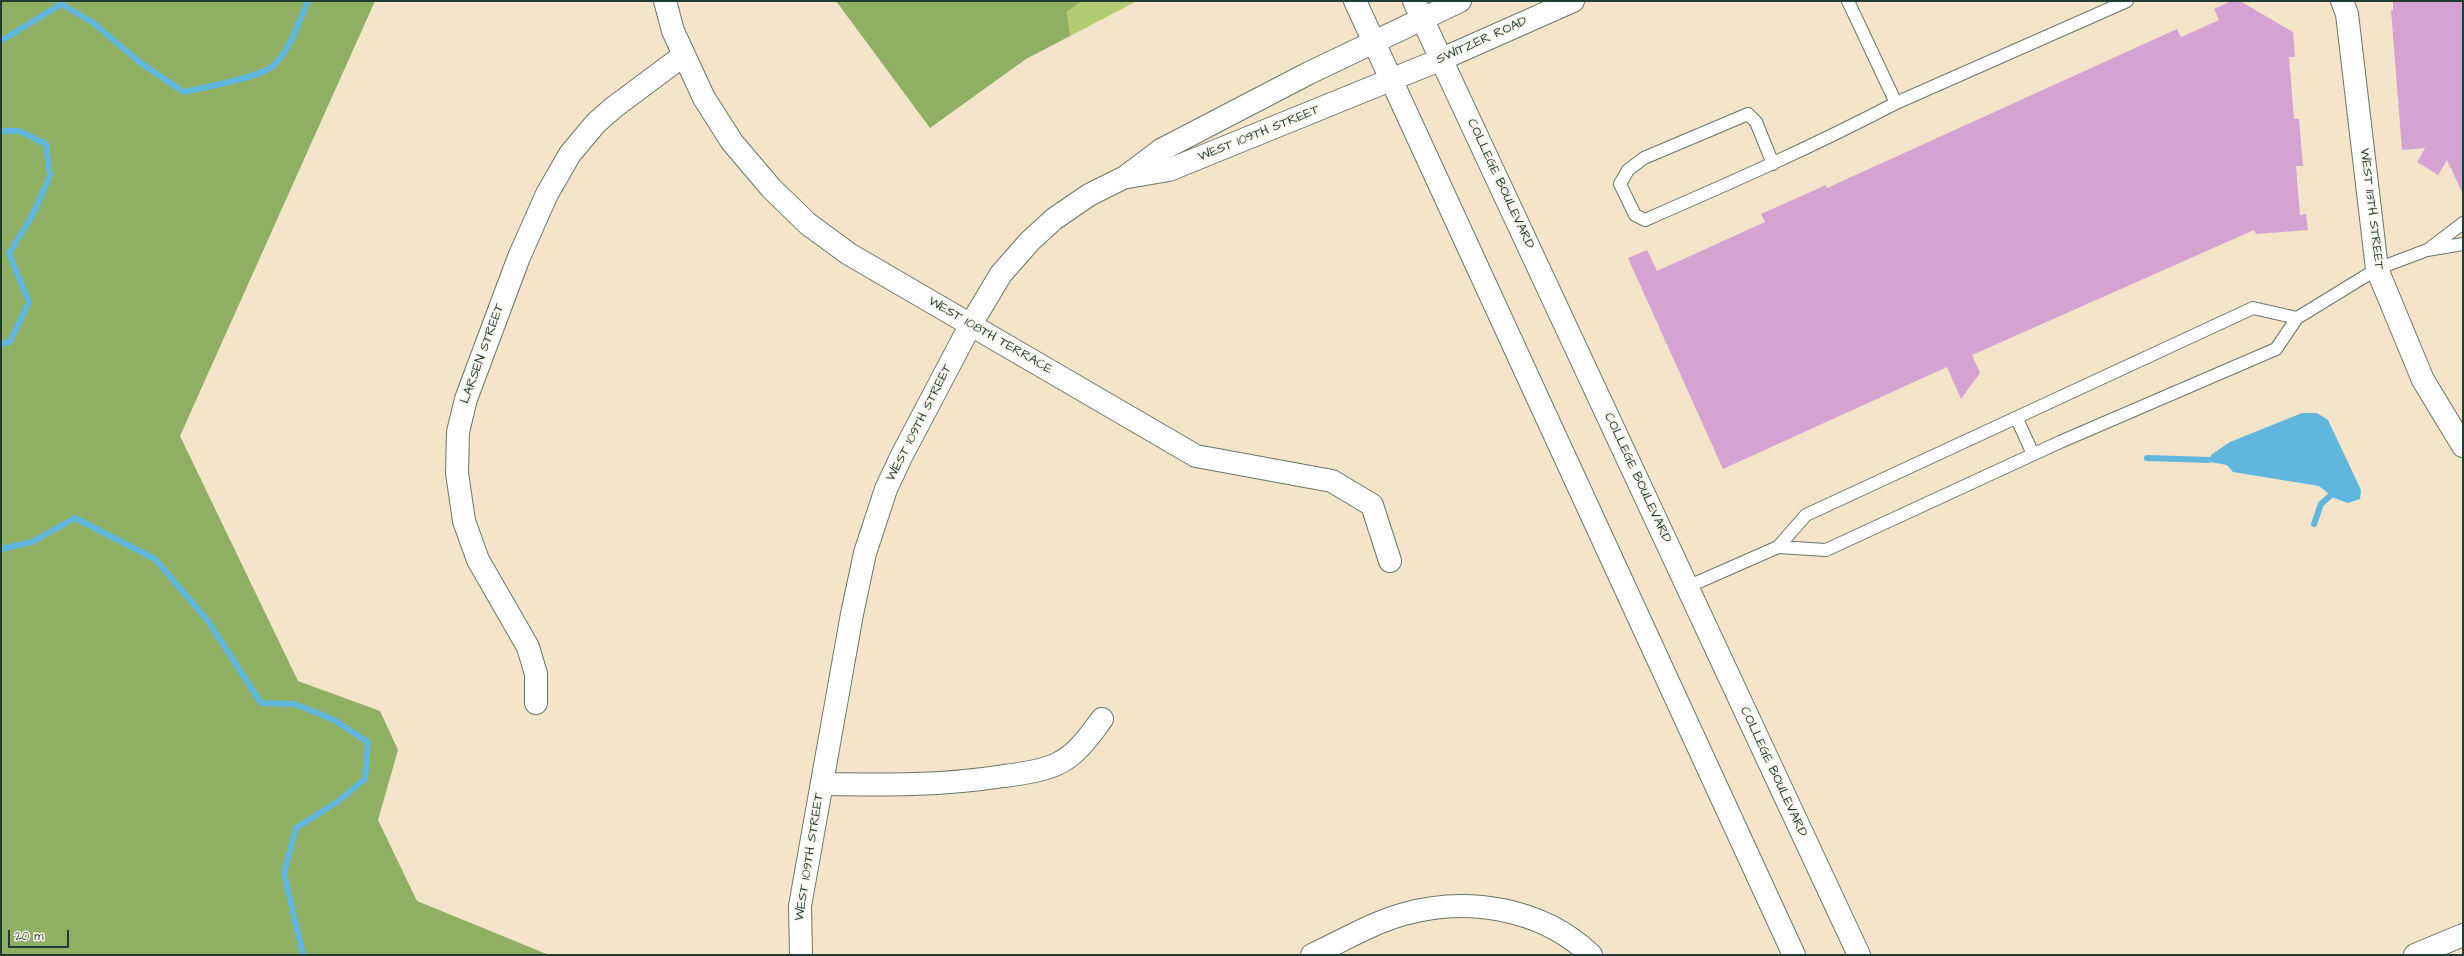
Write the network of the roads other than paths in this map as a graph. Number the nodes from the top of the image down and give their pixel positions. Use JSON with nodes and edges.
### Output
{"nodes":[{"id":1,"x":665,"y":1,"type":"edge"},
{"id":2,"x":1355,"y":1,"type":"edge"},
{"id":3,"x":1460,"y":1,"type":"edge"},
{"id":4,"x":1573,"y":1,"type":"edge"},
{"id":5,"x":1848,"y":1,"type":"edge"},
{"id":6,"x":2128,"y":1,"type":"edge"},
{"id":7,"x":2342,"y":1,"type":"edge"},
{"id":8,"x":1418,"y":10,"type":"edge"},
{"id":9,"x":1373,"y":42,"type":"junction"},
{"id":10,"x":684,"y":55,"type":"junction"},
{"id":11,"x":1442,"y":60,"type":"junction"},
{"id":12,"x":1391,"y":80,"type":"junction"},
{"id":13,"x":1255,"y":100,"type":"junction"},
{"id":14,"x":1896,"y":103,"type":"junction"},
{"id":15,"x":1268,"y":130,"type":"junction"},
{"id":16,"x":1773,"y":164,"type":"junction"},
{"id":17,"x":1125,"y":177,"type":"junction"},
{"id":18,"x":2463,"y":223,"type":"edge"},
{"id":19,"x":2463,"y":244,"type":"edge"},
{"id":20,"x":2427,"y":250,"type":"junction"},
{"id":21,"x":2377,"y":269,"type":"junction"},
{"id":22,"x":2297,"y":318,"type":"junction"},
{"id":23,"x":971,"y":324,"type":"junction"},
{"id":24,"x":2017,"y":419,"type":"junction"},
{"id":25,"x":2463,"y":446,"type":"edge"},
{"id":26,"x":2033,"y":454,"type":"junction"},
{"id":27,"x":1778,"y":547,"type":"junction"},
{"id":28,"x":1390,"y":561,"type":"dead end"},
{"id":29,"x":1687,"y":587,"type":"junction"},
{"id":30,"x":536,"y":702,"type":"dead end"},
{"id":31,"x":1102,"y":719,"type":"dead end"},
{"id":32,"x":822,"y":784,"type":"junction"},
{"id":33,"x":2463,"y":935,"type":"edge"},
{"id":34,"x":801,"y":955,"type":"edge"},
{"id":35,"x":1312,"y":955,"type":"edge"},
{"id":36,"x":1591,"y":955,"type":"edge"},
{"id":37,"x":1794,"y":955,"type":"edge"},
{"id":38,"x":1859,"y":955,"type":"edge"},
{"id":39,"x":2415,"y":955,"type":"edge"}],
"edges":[{"from":1,"to":10,"type":"street","name":"WEST 108TH TERRACE"},
{"from":2,"to":9,"type":"street"},
{"from":3,"to":8,"type":"street"},
{"from":4,"to":11,"type":"street","name":"SWITZER ROAD"},
{"from":5,"to":14,"type":"lane"},
{"from":6,"to":14,"type":"lane"},
{"from":7,"to":21,"type":"street","name":"WEST 113TH STREET"},
{"from":8,"to":9,"type":"street"},
{"from":8,"to":11,"type":"street","name":"COLLEGE BOULEVARD"},
{"from":9,"to":12,"type":"street"},
{"from":9,"to":13,"type":"street","name":"WEST 109TH STREET"},
{"from":10,"to":23,"type":"street","name":"WEST 108TH TERRACE"},
{"from":10,"to":30,"type":"street","name":"LARSEN STREET"},
{"from":11,"to":12,"type":"street","name":"SWITZER ROAD"},
{"from":11,"to":29,"type":"street","name":"COLLEGE BOULEVARD"},
{"from":12,"to":15,"type":"street","name":"WEST 109TH STREET"},
{"from":12,"to":37,"type":"street"},
{"from":13,"to":15,"type":"street"},
{"from":13,"to":17,"type":"street","name":"WEST 109TH STREET"},
{"from":14,"to":16,"type":"lane"},
{"from":15,"to":17,"type":"street","name":"WEST 109TH STREET"},
{"from":16,"to":16,"type":"lane"},
{"from":17,"to":23,"type":"street","name":"WEST 109TH STREET"},
{"from":18,"to":20,"type":"lane"},
{"from":19,"to":20,"type":"lane"},
{"from":20,"to":21,"type":"lane"},
{"from":21,"to":22,"type":"lane"},
{"from":21,"to":25,"type":"street","name":"WEST 113TH STREET"},
{"from":22,"to":24,"type":"lane"},
{"from":22,"to":26,"type":"lane"},
{"from":23,"to":28,"type":"street","name":"WEST 108TH TERRACE"},
{"from":23,"to":32,"type":"street","name":"WEST 109TH STREET"},
{"from":24,"to":26,"type":"lane"},
{"from":24,"to":27,"type":"lane"},
{"from":26,"to":27,"type":"lane"},
{"from":27,"to":29,"type":"lane"},
{"from":29,"to":38,"type":"street","name":"COLLEGE BOULEVARD"},
{"from":31,"to":32,"type":"street","name":"WEST 109TH STREET"},
{"from":32,"to":34,"type":"street","name":"WEST 109TH STREET"},
{"from":33,"to":39,"type":"street"},
{"from":35,"to":36,"type":"street"}]}
